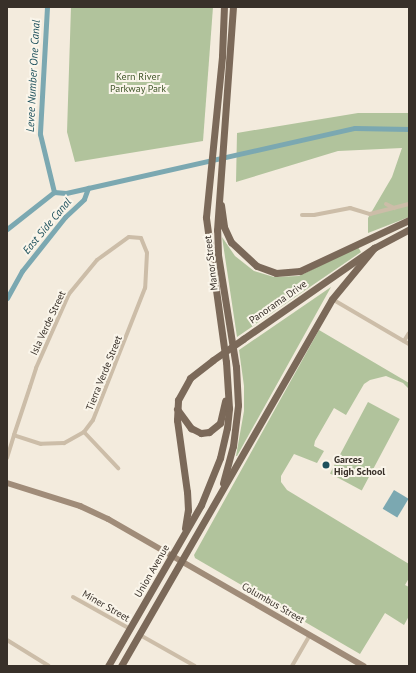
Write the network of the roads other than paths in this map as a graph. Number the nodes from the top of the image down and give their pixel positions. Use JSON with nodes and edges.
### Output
{"nodes":[{"id":1,"x":224,"y":7,"type":"edge"},
{"id":2,"x":233,"y":7,"type":"edge"},
{"id":3,"x":219,"y":197,"type":"junction"},
{"id":4,"x":386,"y":204,"type":"dead end"},
{"id":5,"x":409,"y":204,"type":"edge"},
{"id":6,"x":395,"y":208,"type":"junction"},
{"id":7,"x":302,"y":215,"type":"dead end"},
{"id":8,"x":409,"y":220,"type":"edge"},
{"id":9,"x":409,"y":229,"type":"edge"},
{"id":10,"x":146,"y":246,"type":"joint"},
{"id":11,"x":374,"y":248,"type":"junction"},
{"id":12,"x":332,"y":299,"type":"junction"},
{"id":13,"x":409,"y":333,"type":"edge"},
{"id":14,"x":404,"y":341,"type":"junction"},
{"id":15,"x":409,"y":344,"type":"edge"},
{"id":16,"x":228,"y":385,"type":"junction"},
{"id":17,"x":177,"y":409,"type":"junction"},
{"id":18,"x":84,"y":432,"type":"junction"},
{"id":19,"x":14,"y":435,"type":"junction"},
{"id":20,"x":7,"y":458,"type":"edge"},
{"id":21,"x":118,"y":468,"type":"dead end"},
{"id":22,"x":7,"y":483,"type":"edge"},
{"id":23,"x":210,"y":485,"type":"joint"},
{"id":24,"x":221,"y":491,"type":"junction"},
{"id":25,"x":178,"y":547,"type":"junction"},
{"id":26,"x":173,"y":556,"type":"junction"},
{"id":27,"x":182,"y":562,"type":"junction"},
{"id":28,"x":74,"y":597,"type":"dead end"},
{"id":29,"x":130,"y":629,"type":"junction"},
{"id":30,"x":140,"y":635,"type":"junction"},
{"id":31,"x":310,"y":635,"type":"junction"},
{"id":32,"x":7,"y":640,"type":"edge"},
{"id":33,"x":49,"y":666,"type":"edge"},
{"id":34,"x":108,"y":666,"type":"edge"},
{"id":35,"x":121,"y":666,"type":"edge"},
{"id":36,"x":195,"y":666,"type":"edge"},
{"id":37,"x":292,"y":666,"type":"edge"},
{"id":38,"x":364,"y":666,"type":"edge"}],
"edges":[{"from":1,"to":16,"type":"main road","name":"Manor Street"},
{"from":2,"to":3,"type":"main road","name":"Manor Street"},
{"from":3,"to":8,"type":"main road"},
{"from":3,"to":24,"type":"main road","name":"Manor Street"},
{"from":4,"to":6,"type":"street"},
{"from":5,"to":6,"type":"street"},
{"from":6,"to":7,"type":"street"},
{"from":9,"to":11,"type":"main road","name":"Panorama Drive"},
{"from":10,"to":18,"type":"street","name":"Tierra Verde Street"},
{"from":10,"to":19,"type":"street","name":"Isla Verde Street"},
{"from":11,"to":12,"type":"main road"},
{"from":11,"to":17,"type":"main road","name":"Panorama Drive","bridge":true},
{"from":12,"to":14,"type":"street"},
{"from":12,"to":24,"type":"main road"},
{"from":13,"to":14,"type":"street"},
{"from":14,"to":15,"type":"street"},
{"from":16,"to":17,"type":"main road"},
{"from":16,"to":23,"type":"main road","name":"Manor Street"},
{"from":17,"to":25,"type":"main road"},
{"from":18,"to":19,"type":"street","name":"Tierra Verde Street"},
{"from":18,"to":21,"type":"street"},
{"from":19,"to":20,"type":"street","name":"Isla Verde Street"},
{"from":22,"to":26,"type":"main road","name":"Columbus Street"},
{"from":23,"to":25,"type":"main road","name":"Union Avenue"},
{"from":24,"to":27,"type":"main road","name":"Union Avenue"},
{"from":25,"to":26,"type":"main road","name":"Union Avenue"},
{"from":26,"to":27,"type":"main road","name":"Columbus Street"},
{"from":26,"to":29,"type":"main road","name":"Union Avenue"},
{"from":27,"to":30,"type":"main road","name":"Union Avenue"},
{"from":27,"to":31,"type":"main road","name":"Columbus Street"},
{"from":28,"to":29,"type":"street","name":"Miner Street"},
{"from":29,"to":34,"type":"main road","name":"Union Avenue"},
{"from":30,"to":35,"type":"main road","name":"Union Avenue"},
{"from":30,"to":36,"type":"street"},
{"from":31,"to":37,"type":"street"},
{"from":31,"to":38,"type":"main road","name":"Columbus Street"},
{"from":32,"to":33,"type":"street"}]}
